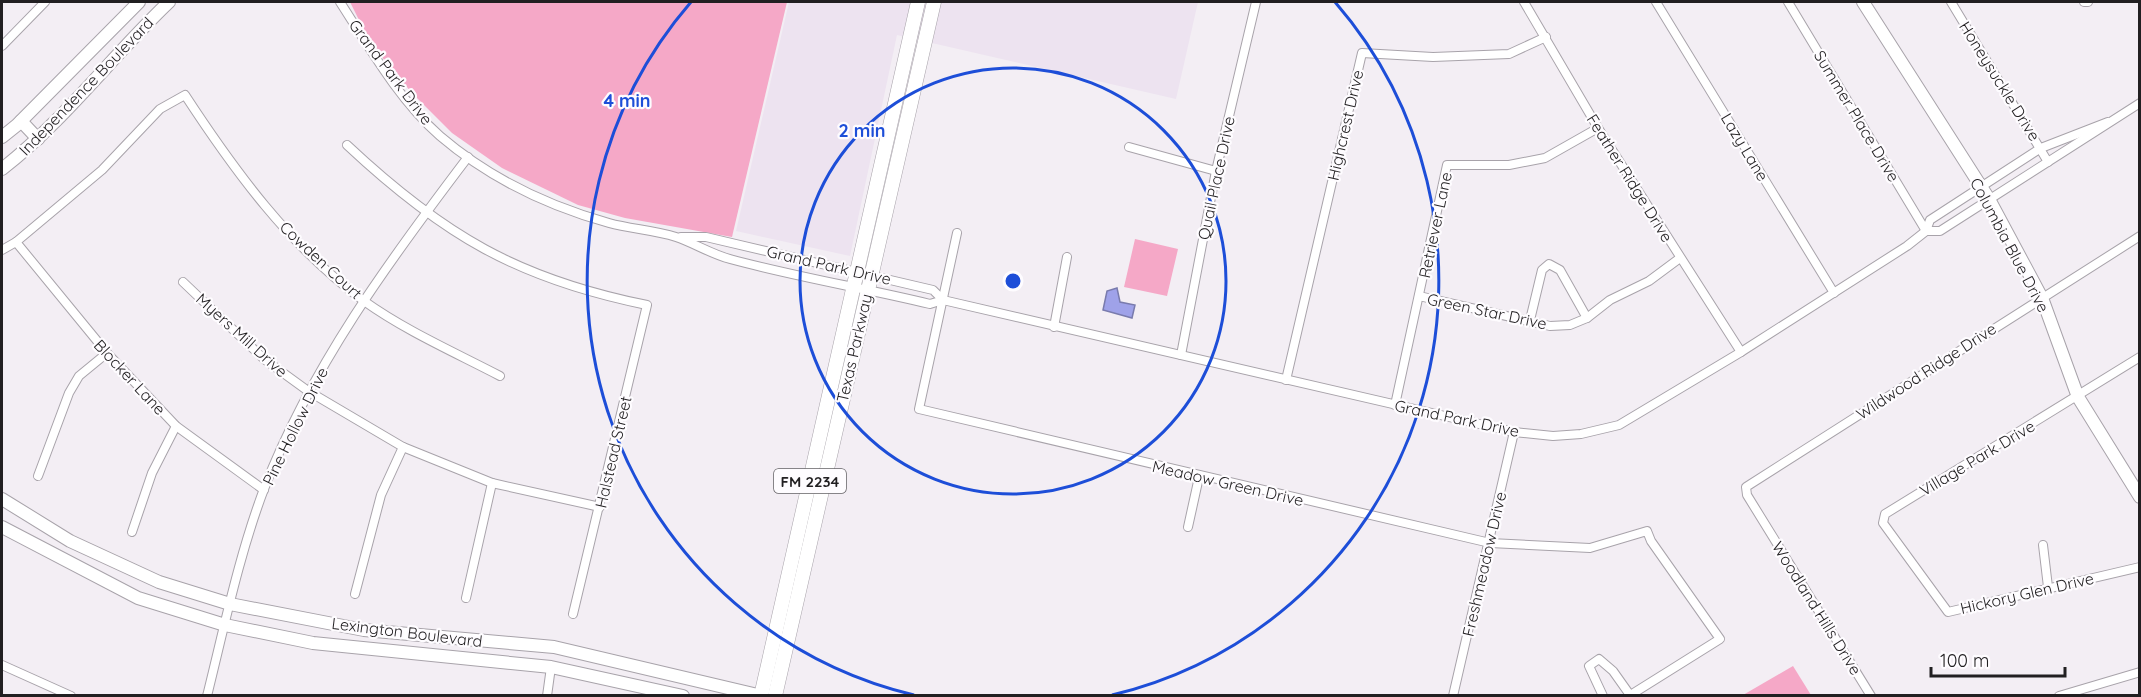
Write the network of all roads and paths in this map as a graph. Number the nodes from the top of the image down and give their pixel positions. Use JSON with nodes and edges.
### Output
{"nodes":[{"id":1,"x":45,"y":2,"type":"edge"},
{"id":2,"x":139,"y":2,"type":"edge"},
{"id":3,"x":169,"y":2,"type":"edge"},
{"id":4,"x":340,"y":2,"type":"edge"},
{"id":5,"x":918,"y":2,"type":"edge"},
{"id":6,"x":927,"y":2,"type":"edge"},
{"id":7,"x":934,"y":2,"type":"edge"},
{"id":8,"x":1256,"y":2,"type":"edge"},
{"id":9,"x":1524,"y":2,"type":"edge"},
{"id":10,"x":1656,"y":2,"type":"edge"},
{"id":11,"x":1788,"y":2,"type":"edge"},
{"id":12,"x":1863,"y":2,"type":"edge"},
{"id":13,"x":1951,"y":2,"type":"edge"},
{"id":14,"x":929,"y":23,"type":"junction"},
{"id":15,"x":1546,"y":37,"type":"junction"},
{"id":16,"x":2,"y":46,"type":"edge"},
{"id":17,"x":2139,"y":103,"type":"edge"},
{"id":18,"x":895,"y":106,"type":"junction"},
{"id":19,"x":21,"y":121,"type":"junction"},
{"id":20,"x":2108,"y":122,"type":"junction"},
{"id":21,"x":1598,"y":128,"type":"junction"},
{"id":22,"x":903,"y":134,"type":"junction"},
{"id":23,"x":2,"y":137,"type":"edge"},
{"id":24,"x":38,"y":139,"type":"junction"},
{"id":25,"x":347,"y":146,"type":"dead end"},
{"id":26,"x":1128,"y":147,"type":"dead end"},
{"id":27,"x":2041,"y":148,"type":"junction"},
{"id":28,"x":468,"y":157,"type":"junction"},
{"id":29,"x":2048,"y":162,"type":"junction"},
{"id":30,"x":2,"y":169,"type":"edge"},
{"id":31,"x":1216,"y":171,"type":"junction"},
{"id":32,"x":1981,"y":187,"type":"junction"},
{"id":33,"x":1989,"y":199,"type":"junction"},
{"id":34,"x":425,"y":214,"type":"junction"},
{"id":35,"x":1926,"y":231,"type":"junction"},
{"id":36,"x":957,"y":233,"type":"dead end"},
{"id":37,"x":2139,"y":236,"type":"edge"},
{"id":38,"x":676,"y":237,"type":"junction"},
{"id":39,"x":16,"y":242,"type":"junction"},
{"id":40,"x":2,"y":250,"type":"edge"},
{"id":41,"x":1067,"y":257,"type":"dead end"},
{"id":42,"x":1680,"y":258,"type":"junction"},
{"id":43,"x":857,"y":271,"type":"junction"},
{"id":44,"x":871,"y":275,"type":"junction"},
{"id":45,"x":183,"y":282,"type":"dead end"},
{"id":46,"x":854,"y":286,"type":"junction"},
{"id":47,"x":868,"y":290,"type":"junction"},
{"id":48,"x":1834,"y":293,"type":"junction"},
{"id":49,"x":1419,"y":296,"type":"junction"},
{"id":50,"x":2042,"y":297,"type":"junction"},
{"id":51,"x":363,"y":300,"type":"junction"},
{"id":52,"x":943,"y":300,"type":"junction"},
{"id":53,"x":1587,"y":318,"type":"junction"},
{"id":54,"x":1530,"y":320,"type":"junction"},
{"id":55,"x":1054,"y":327,"type":"junction"},
{"id":56,"x":1741,"y":352,"type":"junction"},
{"id":57,"x":106,"y":353,"type":"junction"},
{"id":58,"x":1181,"y":355,"type":"junction"},
{"id":59,"x":2139,"y":357,"type":"edge"},
{"id":60,"x":500,"y":375,"type":"dead end"},
{"id":61,"x":1286,"y":380,"type":"junction"},
{"id":62,"x":308,"y":391,"type":"junction"},
{"id":63,"x":2078,"y":397,"type":"junction"},
{"id":64,"x":1395,"y":405,"type":"junction"},
{"id":65,"x":176,"y":426,"type":"junction"},
{"id":66,"x":1514,"y":432,"type":"junction"},
{"id":67,"x":404,"y":447,"type":"junction"},
{"id":68,"x":813,"y":464,"type":"junction"},
{"id":69,"x":828,"y":467,"type":"junction"},
{"id":70,"x":38,"y":476,"type":"dead end"},
{"id":71,"x":1199,"y":477,"type":"junction"},
{"id":72,"x":2135,"y":479,"type":"edge"},
{"id":73,"x":492,"y":483,"type":"junction"},
{"id":74,"x":264,"y":490,"type":"junction"},
{"id":75,"x":2139,"y":497,"type":"edge"},
{"id":76,"x":2,"y":499,"type":"edge"},
{"id":77,"x":600,"y":507,"type":"junction"},
{"id":78,"x":1763,"y":520,"type":"joint"},
{"id":79,"x":2,"y":527,"type":"edge"},
{"id":80,"x":1188,"y":527,"type":"dead end"},
{"id":81,"x":132,"y":532,"type":"dead end"},
{"id":82,"x":1490,"y":543,"type":"junction"},
{"id":83,"x":2043,"y":545,"type":"dead end"},
{"id":84,"x":96,"y":553,"type":"junction"},
{"id":85,"x":2139,"y":567,"type":"edge"},
{"id":86,"x":86,"y":572,"type":"junction"},
{"id":87,"x":1928,"y":583,"type":"joint"},
{"id":88,"x":2048,"y":586,"type":"junction"},
{"id":89,"x":355,"y":594,"type":"dead end"},
{"id":90,"x":466,"y":598,"type":"dead end"},
{"id":91,"x":230,"y":604,"type":"junction"},
{"id":92,"x":573,"y":614,"type":"dead end"},
{"id":93,"x":225,"y":625,"type":"junction"},
{"id":94,"x":404,"y":633,"type":"junction"},
{"id":95,"x":402,"y":652,"type":"junction"},
{"id":96,"x":587,"y":654,"type":"junction"},
{"id":97,"x":2,"y":664,"type":"edge"},
{"id":98,"x":551,"y":667,"type":"junction"},
{"id":99,"x":2139,"y":672,"type":"edge"},
{"id":100,"x":583,"y":674,"type":"junction"},
{"id":101,"x":762,"y":695,"type":"edge"},
{"id":102,"x":1630,"y":695,"type":"edge"},
{"id":103,"x":71,"y":696,"type":"edge"},
{"id":104,"x":207,"y":696,"type":"edge"},
{"id":105,"x":547,"y":696,"type":"edge"},
{"id":106,"x":683,"y":696,"type":"edge"},
{"id":107,"x":775,"y":696,"type":"edge"},
{"id":108,"x":1453,"y":696,"type":"edge"},
{"id":109,"x":1603,"y":696,"type":"edge"},
{"id":110,"x":1871,"y":696,"type":"edge"},
{"id":111,"x":2059,"y":696,"type":"edge"}],
"edges":[{"from":1,"to":16,"type":"street"},
{"from":2,"to":19,"type":"street","name":"Independence Boulevard"},
{"from":3,"to":24,"type":"street","name":"Independence Boulevard"},
{"from":4,"to":28,"type":"street","name":"Grand Park Drive"},
{"from":5,"to":18,"type":"main road","name":"Texas Parkway","number":"FM 2234"},
{"from":6,"to":14,"type":"main road"},
{"from":7,"to":14,"type":"main road","name":"Texas Parkway","number":"FM 2234"},
{"from":8,"to":31,"type":"street","name":"Quail Place Drive"},
{"from":9,"to":15,"type":"street","name":"Feather Ridge Drive"},
{"from":10,"to":48,"type":"street","name":"Lazy Lane"},
{"from":11,"to":35,"type":"street","name":"Summer Place Drive"},
{"from":12,"to":32,"type":"street","name":"Columbia Blue Drive"},
{"from":13,"to":27,"type":"street","name":"Honeysuckle Drive"},
{"from":14,"to":22,"type":"main road","name":"Texas Parkway","number":"FM 2234"},
{"from":15,"to":21,"type":"street","name":"Feather Ridge Drive"},
{"from":15,"to":61,"type":"street","name":"Highcrest Drive"},
{"from":17,"to":20,"type":"street","name":"Grand Park Drive"},
{"from":18,"to":22,"type":"main road"},
{"from":18,"to":43,"type":"main road","name":"Texas Parkway","number":"FM 2234"},
{"from":19,"to":23,"type":"street","name":"Independence Boulevard"},
{"from":19,"to":24,"type":"street"},
{"from":20,"to":27,"type":"street","name":"Grand Park Drive"},
{"from":20,"to":29,"type":"street","name":"Grand Park Drive"},
{"from":21,"to":42,"type":"street","name":"Feather Ridge Drive"},
{"from":21,"to":49,"type":"street","name":"Retriever Lane"},
{"from":22,"to":44,"type":"main road","name":"Texas Parkway","number":"FM 2234"},
{"from":24,"to":30,"type":"street","name":"Independence Boulevard"},
{"from":25,"to":34,"type":"street"},
{"from":26,"to":31,"type":"street"},
{"from":27,"to":29,"type":"street","name":"Honeysuckle Drive"},
{"from":27,"to":32,"type":"street","name":"Grand Park Drive"},
{"from":28,"to":34,"type":"street","name":"Pine Hollow Drive"},
{"from":28,"to":38,"type":"street","name":"Grand Park Drive"},
{"from":29,"to":33,"type":"street","name":"Grand Park Drive"},
{"from":31,"to":58,"type":"street","name":"Quail Place Drive"},
{"from":32,"to":33,"type":"street","name":"Columbia Blue Drive"},
{"from":32,"to":35,"type":"street","name":"Grand Park Drive"},
{"from":33,"to":35,"type":"street","name":"Grand Park Drive"},
{"from":33,"to":50,"type":"street","name":"Columbia Blue Drive"},
{"from":34,"to":51,"type":"street","name":"Pine Hollow Drive"},
{"from":34,"to":77,"type":"street","name":"Halstead Street"},
{"from":35,"to":48,"type":"street","name":"Grand Park Drive"},
{"from":36,"to":52,"type":"street"},
{"from":37,"to":50,"type":"street","name":"Wildwood Ridge Drive"},
{"from":38,"to":43,"type":"street","name":"Grand Park Drive"},
{"from":38,"to":46,"type":"street","name":"Grand Park Drive"},
{"from":39,"to":40,"type":"street"},
{"from":39,"to":51,"type":"street","name":"Cowden Court"},
{"from":39,"to":57,"type":"street","name":"Blocker Lane"},
{"from":41,"to":55,"type":"street"},
{"from":42,"to":53,"type":"street","name":"Green Star Drive"},
{"from":42,"to":56,"type":"street","name":"Feather Ridge Drive"},
{"from":43,"to":44,"type":"street","name":"Grand Park Drive"},
{"from":43,"to":46,"type":"main road","name":"Texas Parkway","number":"FM 2234"},
{"from":44,"to":47,"type":"main road","name":"Texas Parkway","number":"FM 2234"},
{"from":44,"to":52,"type":"street","name":"Grand Park Drive"},
{"from":45,"to":62,"type":"street","name":"Myers Mill Drive"},
{"from":46,"to":47,"type":"street","name":"Grand Park Drive"},
{"from":46,"to":68,"type":"main road","name":"Texas Parkway","number":"FM 2234"},
{"from":47,"to":52,"type":"street","name":"Grand Park Drive"},
{"from":47,"to":69,"type":"main road","name":"Texas Parkway","number":"FM 2234"},
{"from":48,"to":56,"type":"street","name":"Grand Park Drive"},
{"from":49,"to":54,"type":"street","name":"Green Star Drive"},
{"from":49,"to":64,"type":"street","name":"Retriever Lane"},
{"from":50,"to":63,"type":"street","name":"Columbia Blue Drive"},
{"from":50,"to":78,"type":"street","name":"Wildwood Ridge Drive"},
{"from":51,"to":60,"type":"street","name":"Cowden Court"},
{"from":51,"to":62,"type":"street","name":"Pine Hollow Drive"},
{"from":52,"to":55,"type":"street","name":"Grand Park Drive"},
{"from":52,"to":71,"type":"street","name":"Meadow Green Drive"},
{"from":53,"to":54,"type":"street","name":"Green Star Drive"},
{"from":53,"to":54,"type":"street"},
{"from":55,"to":58,"type":"street","name":"Grand Park Drive"},
{"from":56,"to":66,"type":"street","name":"Grand Park Drive"},
{"from":57,"to":65,"type":"street","name":"Blocker Lane"},
{"from":57,"to":70,"type":"street"},
{"from":58,"to":61,"type":"street","name":"Grand Park Drive"},
{"from":59,"to":63,"type":"street","name":"Village Park Drive"},
{"from":61,"to":64,"type":"street","name":"Grand Park Drive"},
{"from":62,"to":67,"type":"street","name":"Myers Mill Drive"},
{"from":62,"to":74,"type":"street","name":"Pine Hollow Drive"},
{"from":63,"to":72,"type":"street","name":"Columbia Blue Drive"},
{"from":63,"to":87,"type":"street","name":"Village Park Drive"},
{"from":64,"to":66,"type":"street","name":"Grand Park Drive"},
{"from":65,"to":74,"type":"street","name":"Blocker Lane"},
{"from":65,"to":81,"type":"street"},
{"from":66,"to":82,"type":"street","name":"Freshmeadow Drive"},
{"from":67,"to":73,"type":"street","name":"Myers Mill Drive"},
{"from":67,"to":89,"type":"street"},
{"from":68,"to":69,"type":"main road"},
{"from":68,"to":101,"type":"main road","name":"Texas Parkway","number":"FM 2234"},
{"from":69,"to":107,"type":"main road","name":"Texas Parkway","number":"FM 2234"},
{"from":71,"to":80,"type":"street"},
{"from":71,"to":82,"type":"street","name":"Meadow Green Drive"},
{"from":72,"to":75,"type":"street","name":"Columbia Blue Drive"},
{"from":73,"to":77,"type":"street","name":"Myers Mill Drive"},
{"from":73,"to":90,"type":"street"},
{"from":74,"to":91,"type":"street","name":"Pine Hollow Drive"},
{"from":76,"to":84,"type":"street","name":"Lexington Boulevard"},
{"from":77,"to":92,"type":"street","name":"Halstead Street"},
{"from":78,"to":110,"type":"street","name":"Woodland Hills Drive"},
{"from":79,"to":86,"type":"street","name":"Lexington Boulevard"},
{"from":82,"to":102,"type":"street","name":"Meadow Green Drive"},
{"from":82,"to":108,"type":"street","name":"Freshmeadow Drive"},
{"from":83,"to":88,"type":"street"},
{"from":84,"to":86,"type":"street"},
{"from":84,"to":91,"type":"street","name":"Lexington Boulevard"},
{"from":85,"to":88,"type":"street","name":"Hickory Glen Drive"},
{"from":86,"to":93,"type":"street","name":"Lexington Boulevard"},
{"from":87,"to":88,"type":"street","name":"Hickory Glen Drive"},
{"from":91,"to":93,"type":"street","name":"Pine Hollow Drive"},
{"from":91,"to":94,"type":"street","name":"Lexington Boulevard"},
{"from":93,"to":95,"type":"street","name":"Lexington Boulevard"},
{"from":93,"to":104,"type":"street","name":"Pine Hollow Drive"},
{"from":94,"to":95,"type":"street"},
{"from":94,"to":96,"type":"street","name":"Lexington Boulevard"},
{"from":95,"to":98,"type":"street","name":"Lexington Boulevard"},
{"from":96,"to":100,"type":"street"},
{"from":96,"to":101,"type":"street","name":"Lexington Boulevard"},
{"from":97,"to":103,"type":"street"},
{"from":98,"to":100,"type":"street","name":"Lexington Boulevard"},
{"from":98,"to":105,"type":"street"},
{"from":99,"to":111,"type":"street"},
{"from":100,"to":106,"type":"street","name":"Lexington Boulevard"},
{"from":102,"to":109,"type":"street"}]}
